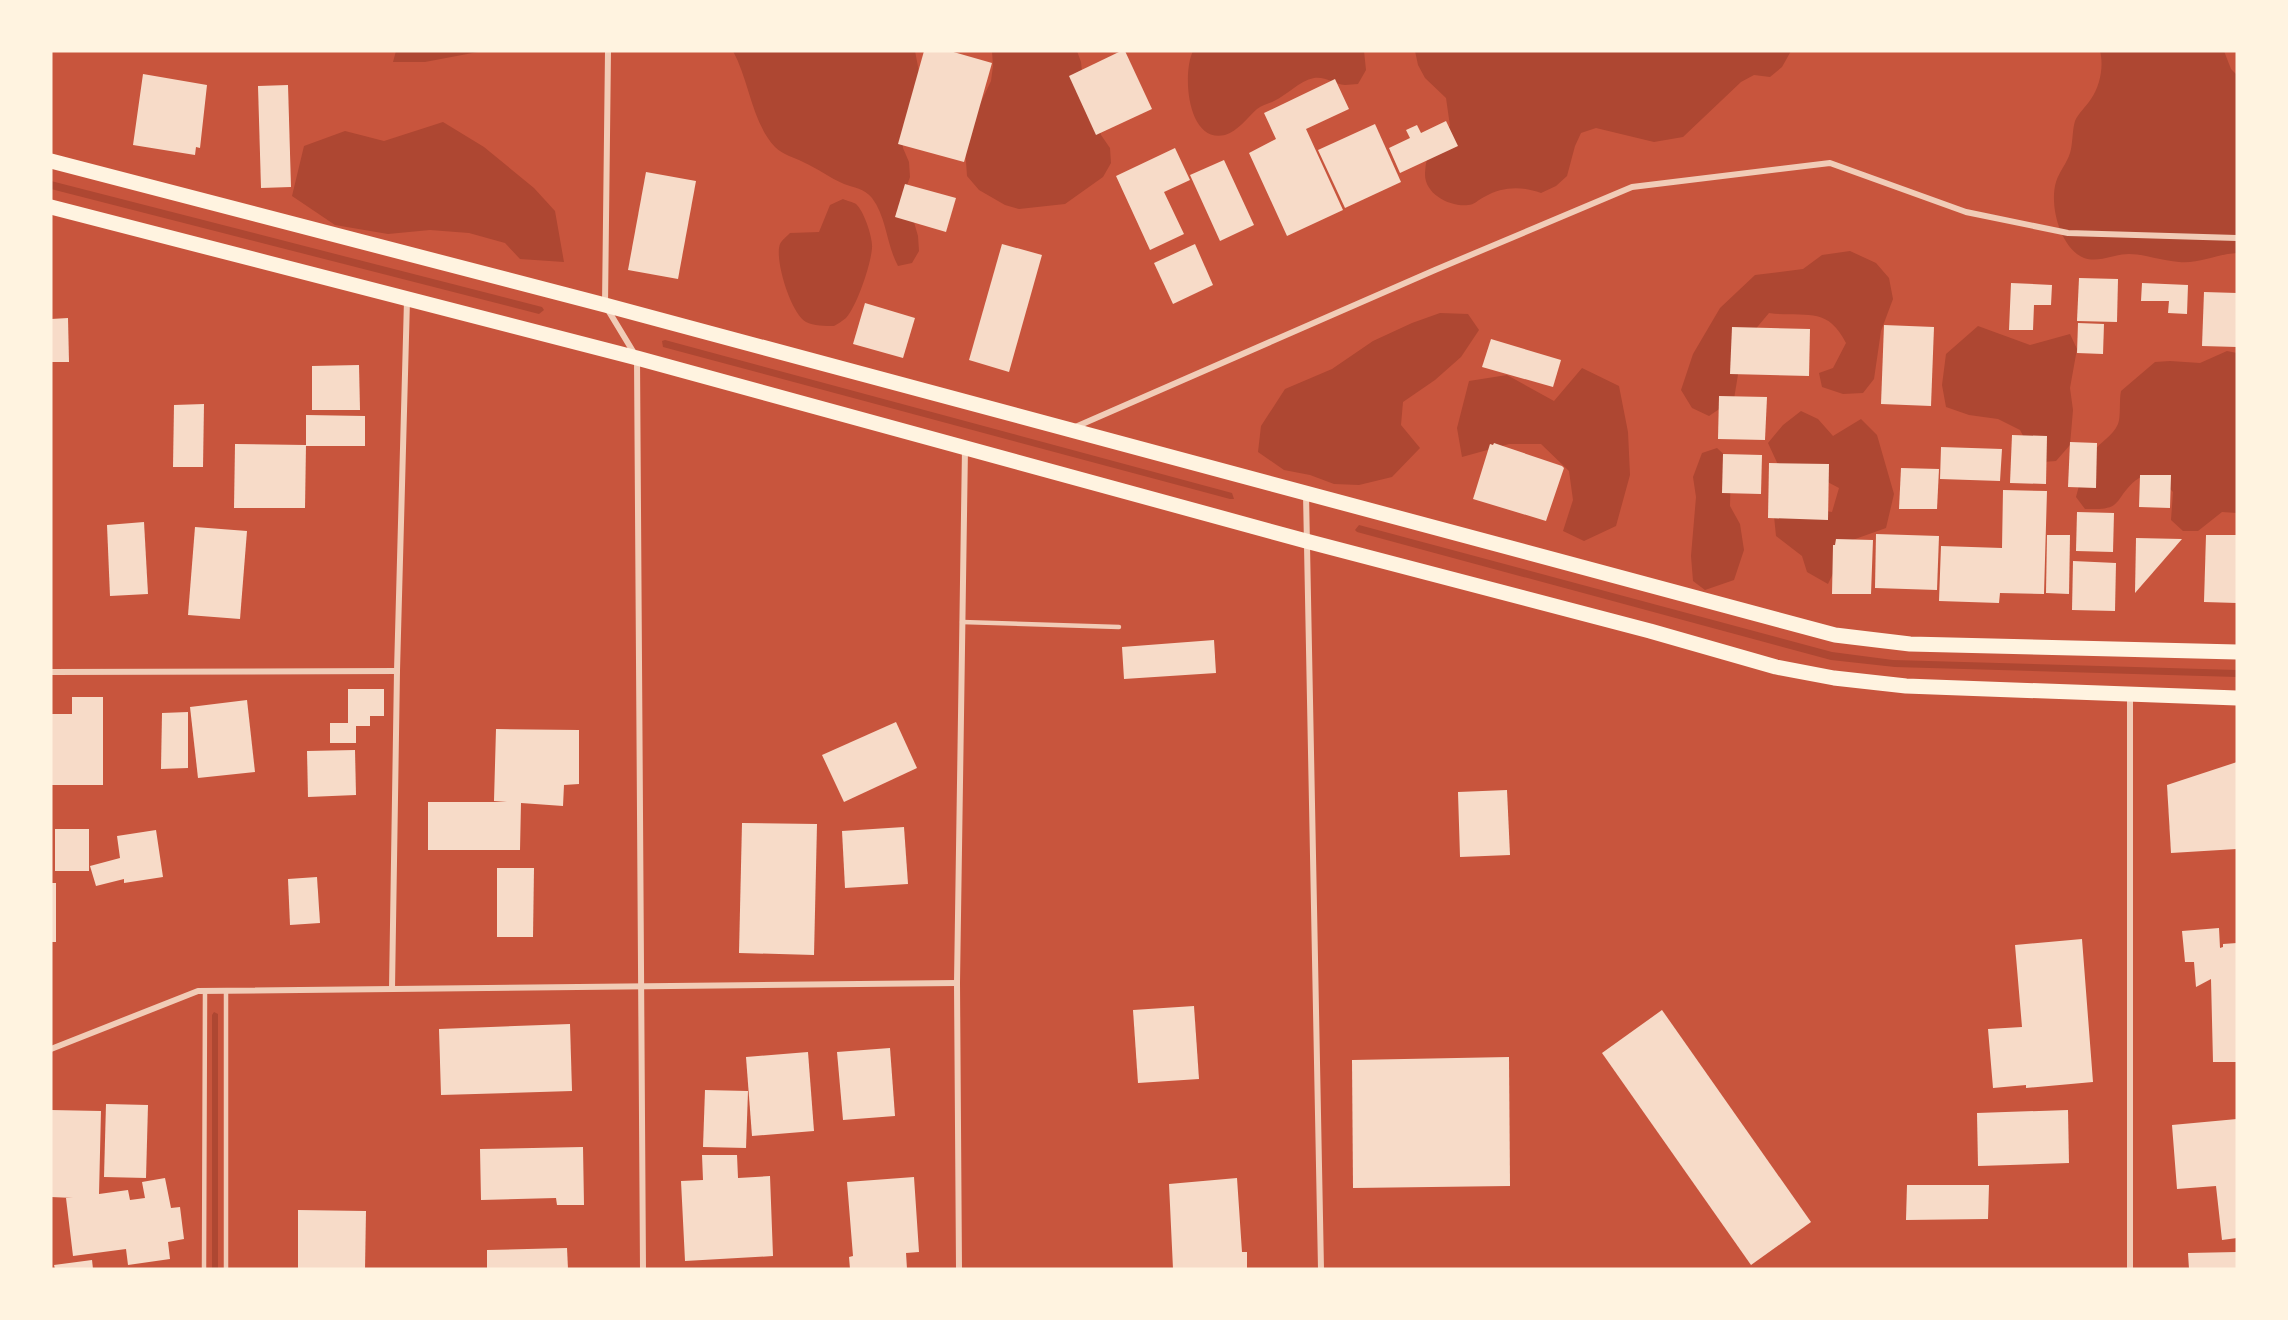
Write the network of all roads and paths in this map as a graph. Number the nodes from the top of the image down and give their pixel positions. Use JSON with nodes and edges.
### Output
{"nodes":[{"id":1,"x":608,"y":51,"type":"edge"},
{"id":2,"x":51,"y":161,"type":"edge"},
{"id":3,"x":51,"y":207,"type":"edge"},
{"id":4,"x":2237,"y":238,"type":"edge"},
{"id":5,"x":407,"y":298,"type":"junction"},
{"id":6,"x":605,"y":305,"type":"junction"},
{"id":7,"x":637,"y":358,"type":"junction"},
{"id":8,"x":1070,"y":429,"type":"junction"},
{"id":9,"x":965,"y":448,"type":"junction"},
{"id":10,"x":1306,"y":493,"type":"junction"},
{"id":11,"x":1306,"y":541,"type":"junction"},
{"id":12,"x":962,"y":622,"type":"junction"},
{"id":13,"x":1119,"y":627,"type":"dead end"},
{"id":14,"x":2237,"y":652,"type":"edge"},
{"id":15,"x":397,"y":671,"type":"junction"},
{"id":16,"x":51,"y":672,"type":"edge"},
{"id":17,"x":2130,"y":696,"type":"junction"},
{"id":18,"x":2237,"y":699,"type":"edge"},
{"id":19,"x":957,"y":983,"type":"junction"},
{"id":20,"x":641,"y":987,"type":"junction"},
{"id":21,"x":392,"y":989,"type":"junction"},
{"id":22,"x":205,"y":991,"type":"junction"},
{"id":23,"x":226,"y":991,"type":"junction"},
{"id":24,"x":51,"y":1049,"type":"edge"},
{"id":25,"x":204,"y":1269,"type":"edge"},
{"id":26,"x":226,"y":1269,"type":"edge"},
{"id":27,"x":643,"y":1269,"type":"edge"},
{"id":28,"x":959,"y":1269,"type":"edge"},
{"id":29,"x":1321,"y":1269,"type":"edge"},
{"id":30,"x":2130,"y":1269,"type":"edge"}],
"edges":[{"from":1,"to":6,"type":"street"},
{"from":2,"to":6,"type":"main road"},
{"from":3,"to":5,"type":"main road"},
{"from":4,"to":8,"type":"street"},
{"from":5,"to":7,"type":"main road"},
{"from":5,"to":15,"type":"street"},
{"from":6,"to":7,"type":"street"},
{"from":6,"to":8,"type":"main road"},
{"from":7,"to":9,"type":"main road"},
{"from":7,"to":20,"type":"street"},
{"from":8,"to":10,"type":"main road"},
{"from":9,"to":11,"type":"main road"},
{"from":9,"to":12,"type":"street"},
{"from":10,"to":11,"type":"street"},
{"from":10,"to":14,"type":"main road"},
{"from":11,"to":17,"type":"main road"},
{"from":11,"to":29,"type":"street"},
{"from":12,"to":13,"type":"lane"},
{"from":12,"to":19,"type":"street"},
{"from":15,"to":16,"type":"street"},
{"from":15,"to":21,"type":"street"},
{"from":17,"to":18,"type":"main road"},
{"from":17,"to":30,"type":"street"},
{"from":19,"to":20,"type":"street"},
{"from":19,"to":28,"type":"street"},
{"from":20,"to":21,"type":"street"},
{"from":20,"to":27,"type":"street"},
{"from":21,"to":23,"type":"street"},
{"from":22,"to":23,"type":"street"},
{"from":22,"to":24,"type":"street"},
{"from":22,"to":25,"type":"lane"},
{"from":23,"to":26,"type":"lane"}]}
